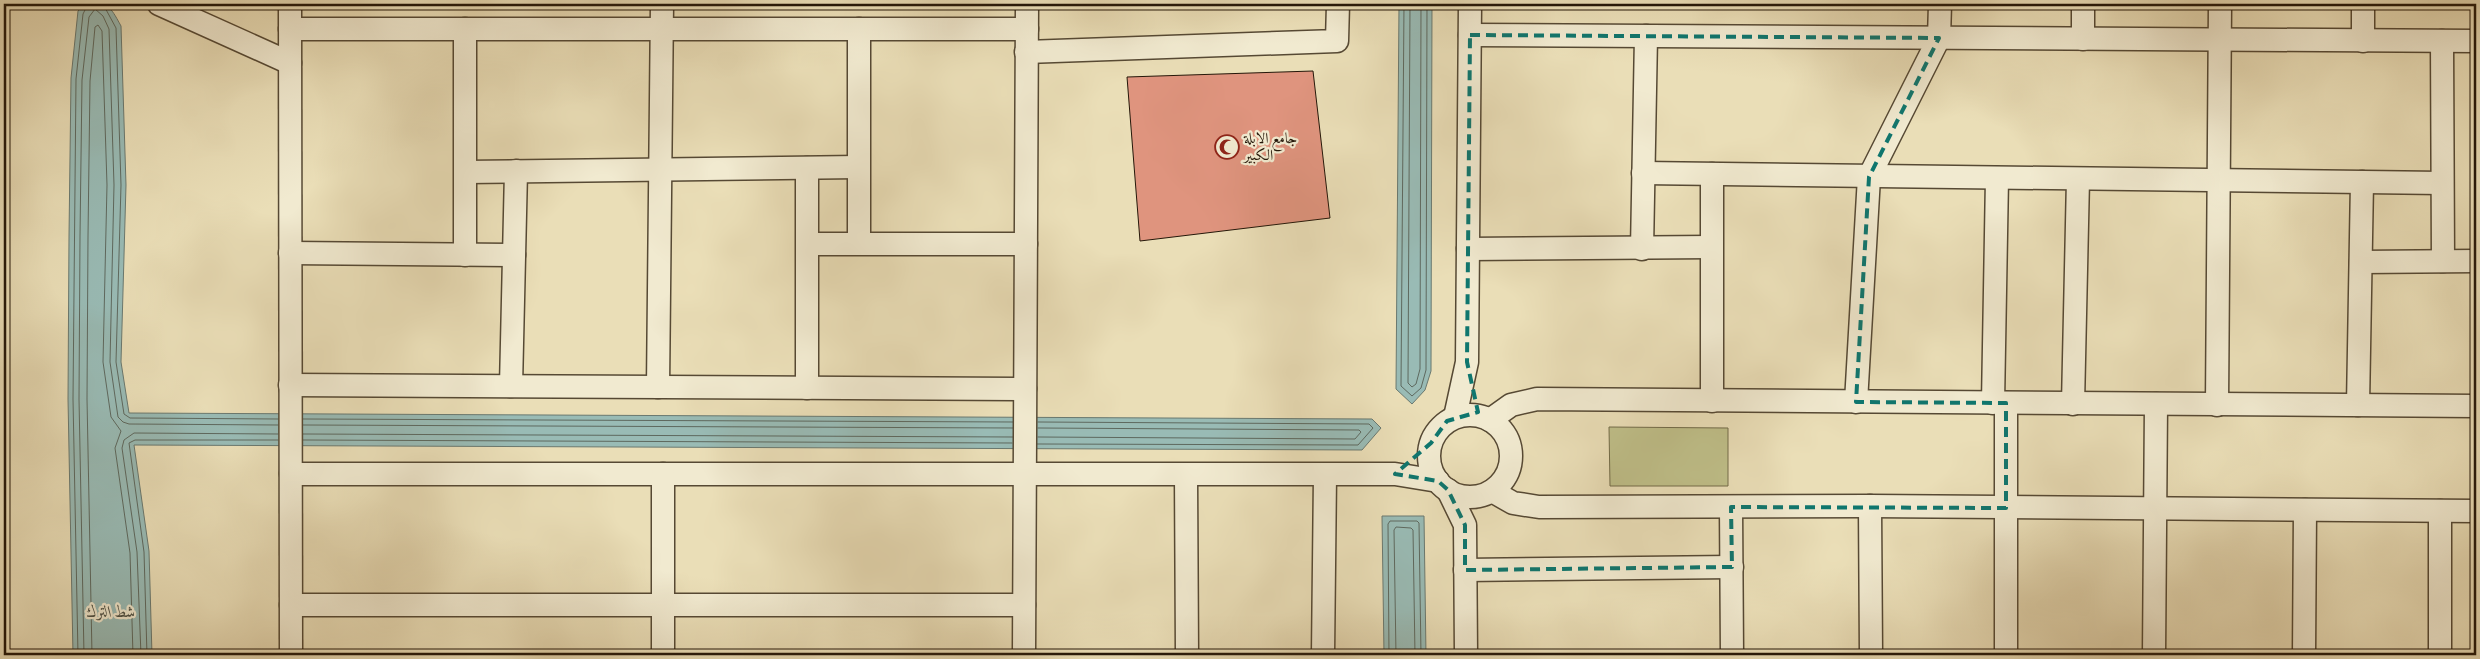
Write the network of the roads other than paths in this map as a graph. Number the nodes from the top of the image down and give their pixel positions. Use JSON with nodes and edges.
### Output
{"nodes":[{"id":1,"x":159,"y":4,"type":"edge"},
{"id":2,"x":290,"y":4,"type":"edge"},
{"id":3,"x":662,"y":4,"type":"edge"},
{"id":4,"x":1027,"y":4,"type":"edge"},
{"id":5,"x":1338,"y":4,"type":"edge"},
{"id":6,"x":1470,"y":4,"type":"edge"},
{"id":7,"x":1940,"y":4,"type":"edge"},
{"id":8,"x":2083,"y":4,"type":"edge"},
{"id":9,"x":2220,"y":4,"type":"edge"},
{"id":10,"x":2363,"y":4,"type":"edge"},
{"id":11,"x":290,"y":29,"type":"junction"},
{"id":12,"x":465,"y":29,"type":"junction"},
{"id":13,"x":662,"y":29,"type":"junction"},
{"id":14,"x":859,"y":29,"type":"junction"},
{"id":15,"x":1026,"y":29,"type":"junction"},
{"id":16,"x":1470,"y":35,"type":"junction"},
{"id":17,"x":1646,"y":36,"type":"junction"},
{"id":18,"x":1939,"y":38,"type":"junction"},
{"id":19,"x":2083,"y":39,"type":"junction"},
{"id":20,"x":2219,"y":40,"type":"junction"},
{"id":21,"x":2363,"y":41,"type":"junction"},
{"id":22,"x":2442,"y":41,"type":"junction"},
{"id":23,"x":2476,"y":41,"type":"edge"},
{"id":24,"x":1026,"y":52,"type":"junction"},
{"id":25,"x":290,"y":63,"type":"junction"},
{"id":26,"x":858,"y":167,"type":"junction"},
{"id":27,"x":807,"y":168,"type":"junction"},
{"id":28,"x":660,"y":170,"type":"junction"},
{"id":29,"x":516,"y":171,"type":"junction"},
{"id":30,"x":466,"y":172,"type":"junction"},
{"id":31,"x":1643,"y":173,"type":"junction"},
{"id":32,"x":1712,"y":174,"type":"junction"},
{"id":33,"x":1869,"y":177,"type":"junction"},
{"id":34,"x":1997,"y":178,"type":"junction"},
{"id":35,"x":2078,"y":178,"type":"junction"},
{"id":36,"x":2218,"y":180,"type":"junction"},
{"id":37,"x":2362,"y":182,"type":"junction"},
{"id":38,"x":2442,"y":183,"type":"junction"},
{"id":39,"x":808,"y":244,"type":"junction"},
{"id":40,"x":858,"y":244,"type":"junction"},
{"id":41,"x":1026,"y":244,"type":"junction"},
{"id":42,"x":1711,"y":247,"type":"junction"},
{"id":43,"x":1468,"y":249,"type":"junction"},
{"id":44,"x":1642,"y":249,"type":"junction"},
{"id":45,"x":290,"y":254,"type":"junction"},
{"id":46,"x":465,"y":254,"type":"junction"},
{"id":47,"x":514,"y":254,"type":"junction"},
{"id":48,"x":2476,"y":261,"type":"edge"},
{"id":49,"x":2361,"y":262,"type":"junction"},
{"id":50,"x":2443,"y":262,"type":"junction"},
{"id":51,"x":1467,"y":362,"type":"junction"},
{"id":52,"x":290,"y":385,"type":"junction"},
{"id":53,"x":511,"y":386,"type":"junction"},
{"id":54,"x":658,"y":387,"type":"junction"},
{"id":55,"x":807,"y":388,"type":"junction"},
{"id":56,"x":1025,"y":389,"type":"junction"},
{"id":57,"x":1712,"y":401,"type":"junction"},
{"id":58,"x":1856,"y":402,"type":"junction"},
{"id":59,"x":1999,"y":403,"type":"junction"},
{"id":60,"x":2073,"y":404,"type":"junction"},
{"id":61,"x":2156,"y":404,"type":"junction"},
{"id":62,"x":2217,"y":405,"type":"junction"},
{"id":63,"x":2358,"y":405,"type":"junction"},
{"id":64,"x":2476,"y":406,"type":"edge"},
{"id":65,"x":1456,"y":417,"type":"junction"},
{"id":66,"x":1484,"y":418,"type":"junction"},
{"id":67,"x":1430,"y":443,"type":"junction"},
{"id":68,"x":291,"y":474,"type":"junction"},
{"id":69,"x":663,"y":474,"type":"junction"},
{"id":70,"x":1025,"y":474,"type":"junction"},
{"id":71,"x":1186,"y":474,"type":"junction"},
{"id":72,"x":1325,"y":474,"type":"junction"},
{"id":73,"x":1395,"y":474,"type":"junction"},
{"id":74,"x":1443,"y":486,"type":"junction"},
{"id":75,"x":1488,"y":492,"type":"junction"},
{"id":76,"x":1870,"y":506,"type":"junction"},
{"id":77,"x":1731,"y":507,"type":"junction"},
{"id":78,"x":2006,"y":508,"type":"junction"},
{"id":79,"x":2155,"y":509,"type":"junction"},
{"id":80,"x":2305,"y":510,"type":"junction"},
{"id":81,"x":2440,"y":511,"type":"junction"},
{"id":82,"x":2476,"y":511,"type":"edge"},
{"id":83,"x":1465,"y":525,"type":"junction"},
{"id":84,"x":1732,"y":568,"type":"junction"},
{"id":85,"x":1465,"y":570,"type":"junction"},
{"id":86,"x":291,"y":605,"type":"junction"},
{"id":87,"x":663,"y":605,"type":"junction"},
{"id":88,"x":1024,"y":605,"type":"junction"},
{"id":89,"x":291,"y":655,"type":"edge"},
{"id":90,"x":663,"y":655,"type":"edge"},
{"id":91,"x":1024,"y":655,"type":"edge"},
{"id":92,"x":1187,"y":655,"type":"edge"},
{"id":93,"x":1323,"y":655,"type":"edge"},
{"id":94,"x":1466,"y":655,"type":"edge"},
{"id":95,"x":1732,"y":655,"type":"edge"},
{"id":96,"x":1871,"y":655,"type":"edge"},
{"id":97,"x":2006,"y":655,"type":"edge"},
{"id":98,"x":2154,"y":655,"type":"edge"},
{"id":99,"x":2304,"y":655,"type":"edge"},
{"id":100,"x":2440,"y":655,"type":"edge"}],
"edges":[{"from":1,"to":25,"type":"street"},
{"from":2,"to":11,"type":"street"},
{"from":3,"to":13,"type":"street"},
{"from":4,"to":15,"type":"street"},
{"from":5,"to":24,"type":"street"},
{"from":6,"to":16,"type":"street"},
{"from":7,"to":18,"type":"street"},
{"from":8,"to":19,"type":"street"},
{"from":9,"to":20,"type":"street"},
{"from":10,"to":21,"type":"street"},
{"from":11,"to":12,"type":"street"},
{"from":11,"to":25,"type":"street"},
{"from":12,"to":13,"type":"street"},
{"from":12,"to":30,"type":"street"},
{"from":13,"to":14,"type":"street"},
{"from":13,"to":28,"type":"street"},
{"from":14,"to":15,"type":"street"},
{"from":14,"to":26,"type":"street"},
{"from":15,"to":24,"type":"street"},
{"from":16,"to":17,"type":"street"},
{"from":16,"to":43,"type":"street"},
{"from":17,"to":18,"type":"street"},
{"from":17,"to":31,"type":"street"},
{"from":18,"to":19,"type":"street"},
{"from":18,"to":33,"type":"street"},
{"from":19,"to":20,"type":"street"},
{"from":20,"to":21,"type":"street"},
{"from":20,"to":36,"type":"street"},
{"from":21,"to":22,"type":"street"},
{"from":22,"to":23,"type":"street"},
{"from":22,"to":38,"type":"street"},
{"from":24,"to":41,"type":"street"},
{"from":25,"to":45,"type":"street"},
{"from":26,"to":27,"type":"street"},
{"from":26,"to":40,"type":"street"},
{"from":27,"to":28,"type":"street"},
{"from":27,"to":39,"type":"street"},
{"from":28,"to":29,"type":"street"},
{"from":28,"to":54,"type":"street"},
{"from":29,"to":30,"type":"street"},
{"from":29,"to":47,"type":"street"},
{"from":30,"to":46,"type":"street"},
{"from":31,"to":32,"type":"street"},
{"from":31,"to":44,"type":"street"},
{"from":32,"to":33,"type":"street"},
{"from":32,"to":42,"type":"street"},
{"from":33,"to":34,"type":"street"},
{"from":33,"to":58,"type":"street"},
{"from":34,"to":35,"type":"street"},
{"from":34,"to":59,"type":"street"},
{"from":35,"to":36,"type":"street"},
{"from":35,"to":60,"type":"street"},
{"from":36,"to":37,"type":"street"},
{"from":36,"to":62,"type":"street"},
{"from":37,"to":38,"type":"street"},
{"from":37,"to":49,"type":"street"},
{"from":38,"to":50,"type":"street"},
{"from":39,"to":40,"type":"street"},
{"from":39,"to":55,"type":"street"},
{"from":40,"to":41,"type":"street"},
{"from":41,"to":56,"type":"street"},
{"from":42,"to":44,"type":"street"},
{"from":42,"to":57,"type":"street"},
{"from":43,"to":44,"type":"street"},
{"from":43,"to":51,"type":"street"},
{"from":45,"to":46,"type":"street"},
{"from":45,"to":52,"type":"street"},
{"from":46,"to":47,"type":"street"},
{"from":47,"to":53,"type":"street"},
{"from":48,"to":50,"type":"street"},
{"from":49,"to":50,"type":"street"},
{"from":49,"to":63,"type":"street"},
{"from":51,"to":65,"type":"street"},
{"from":51,"to":66,"type":"street"},
{"from":52,"to":53,"type":"street"},
{"from":52,"to":68,"type":"street"},
{"from":53,"to":54,"type":"street"},
{"from":54,"to":55,"type":"street"},
{"from":55,"to":56,"type":"street"},
{"from":56,"to":70,"type":"street"},
{"from":57,"to":58,"type":"street"},
{"from":57,"to":66,"type":"street"},
{"from":58,"to":59,"type":"street"},
{"from":59,"to":60,"type":"street"},
{"from":59,"to":78,"type":"street"},
{"from":60,"to":61,"type":"street"},
{"from":61,"to":62,"type":"street"},
{"from":61,"to":79,"type":"street"},
{"from":62,"to":63,"type":"street"},
{"from":63,"to":64,"type":"street"},
{"from":65,"to":66,"type":"street"},
{"from":65,"to":67,"type":"street"},
{"from":66,"to":75,"type":"street"},
{"from":67,"to":73,"type":"street"},
{"from":67,"to":74,"type":"street"},
{"from":68,"to":69,"type":"street"},
{"from":68,"to":86,"type":"street"},
{"from":69,"to":70,"type":"street"},
{"from":69,"to":87,"type":"street"},
{"from":70,"to":71,"type":"street"},
{"from":70,"to":88,"type":"street"},
{"from":71,"to":72,"type":"street"},
{"from":71,"to":92,"type":"street"},
{"from":72,"to":73,"type":"street"},
{"from":72,"to":93,"type":"street"},
{"from":73,"to":74,"type":"street"},
{"from":74,"to":75,"type":"street"},
{"from":74,"to":83,"type":"street"},
{"from":75,"to":77,"type":"street"},
{"from":75,"to":83,"type":"street"},
{"from":76,"to":77,"type":"street"},
{"from":76,"to":78,"type":"street"},
{"from":76,"to":96,"type":"street"},
{"from":77,"to":84,"type":"street"},
{"from":78,"to":79,"type":"street"},
{"from":78,"to":97,"type":"street"},
{"from":79,"to":80,"type":"street"},
{"from":79,"to":98,"type":"street"},
{"from":80,"to":81,"type":"street"},
{"from":80,"to":99,"type":"street"},
{"from":81,"to":82,"type":"street"},
{"from":81,"to":100,"type":"street"},
{"from":83,"to":85,"type":"street"},
{"from":84,"to":85,"type":"street"},
{"from":84,"to":95,"type":"street"},
{"from":85,"to":94,"type":"street"},
{"from":86,"to":87,"type":"street"},
{"from":86,"to":89,"type":"street"},
{"from":87,"to":88,"type":"street"},
{"from":87,"to":90,"type":"street"},
{"from":88,"to":91,"type":"street"}]}
